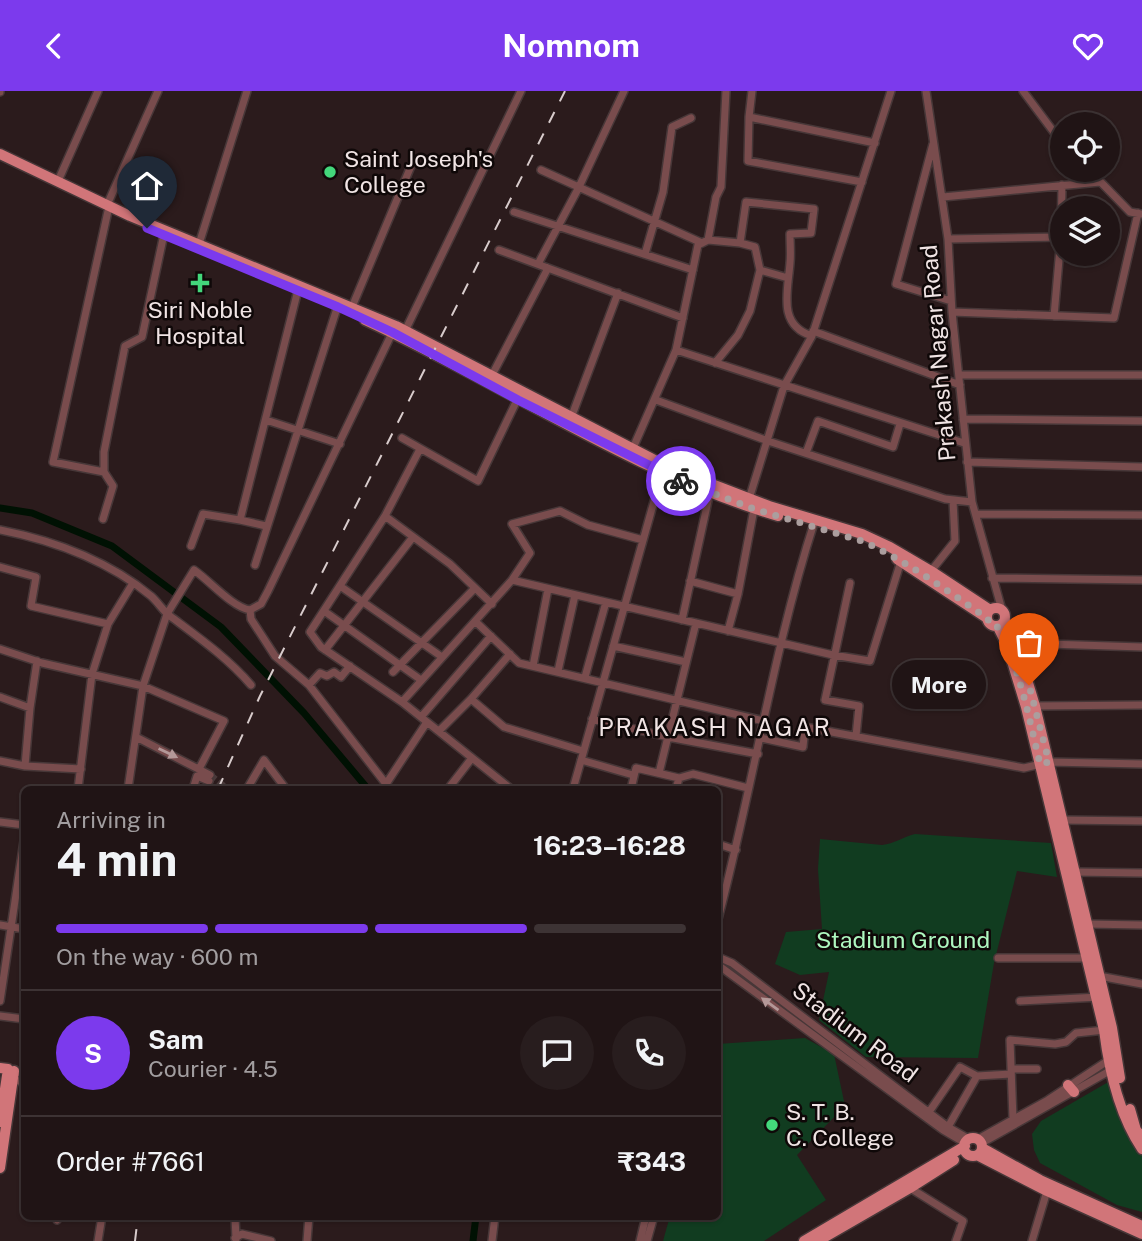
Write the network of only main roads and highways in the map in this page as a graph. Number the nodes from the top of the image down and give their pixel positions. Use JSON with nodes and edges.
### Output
{"nodes":[{"id":1,"x":0,"y":156,"type":"edge"},
{"id":2,"x":107,"y":208,"type":"junction"},
{"id":3,"x":299,"y":288,"type":"junction"},
{"id":4,"x":339,"y":305,"type":"junction"},
{"id":5,"x":398,"y":330,"type":"junction"},
{"id":6,"x":519,"y":396,"type":"junction"},
{"id":7,"x":752,"y":504,"type":"junction"},
{"id":8,"x":814,"y":523,"type":"junction"},
{"id":9,"x":989,"y":614,"type":"junction"},
{"id":10,"x":1002,"y":624,"type":"junction"},
{"id":11,"x":1044,"y":763,"type":"junction"},
{"id":12,"x":1099,"y":997,"type":"junction"},
{"id":13,"x":1113,"y":1063,"type":"junction"},
{"id":14,"x":9,"y":1074,"type":"edge"},
{"id":15,"x":0,"y":1122,"type":"edge"},
{"id":16,"x":1142,"y":1137,"type":"edge"},
{"id":17,"x":973,"y":1146,"type":"junction"},
{"id":18,"x":1142,"y":1149,"type":"edge"},
{"id":19,"x":0,"y":1168,"type":"edge"},
{"id":20,"x":1142,"y":1226,"type":"edge"},
{"id":21,"x":1142,"y":1234,"type":"edge"},
{"id":22,"x":804,"y":1241,"type":"edge"},
{"id":23,"x":818,"y":1241,"type":"edge"}],
"edges":[{"from":1,"to":2,"type":"main road"},
{"from":1,"to":2,"type":"main road"},
{"from":2,"to":3,"type":"main road"},
{"from":2,"to":3,"type":"main road"},
{"from":3,"to":4,"type":"main road"},
{"from":4,"to":5,"type":"main road"},
{"from":4,"to":5,"type":"main road"},
{"from":5,"to":6,"type":"main road"},
{"from":5,"to":6,"type":"main road"},
{"from":6,"to":7,"type":"main road"},
{"from":6,"to":7,"type":"main road"},
{"from":7,"to":8,"type":"main road"},
{"from":8,"to":9,"type":"main road"},
{"from":8,"to":9,"type":"main road"},
{"from":9,"to":10,"type":"main road"},
{"from":9,"to":10,"type":"main road"},
{"from":10,"to":11,"type":"main road"},
{"from":10,"to":11,"type":"main road"},
{"from":11,"to":12,"type":"main road"},
{"from":11,"to":12,"type":"main road"},
{"from":12,"to":13,"type":"main road"},
{"from":13,"to":16,"type":"main road"},
{"from":13,"to":18,"type":"main road"},
{"from":14,"to":15,"type":"main road"},
{"from":14,"to":19,"type":"main road"},
{"from":17,"to":20,"type":"main road"},
{"from":17,"to":21,"type":"main road"},
{"from":17,"to":22,"type":"main road"},
{"from":17,"to":23,"type":"main road"}]}
